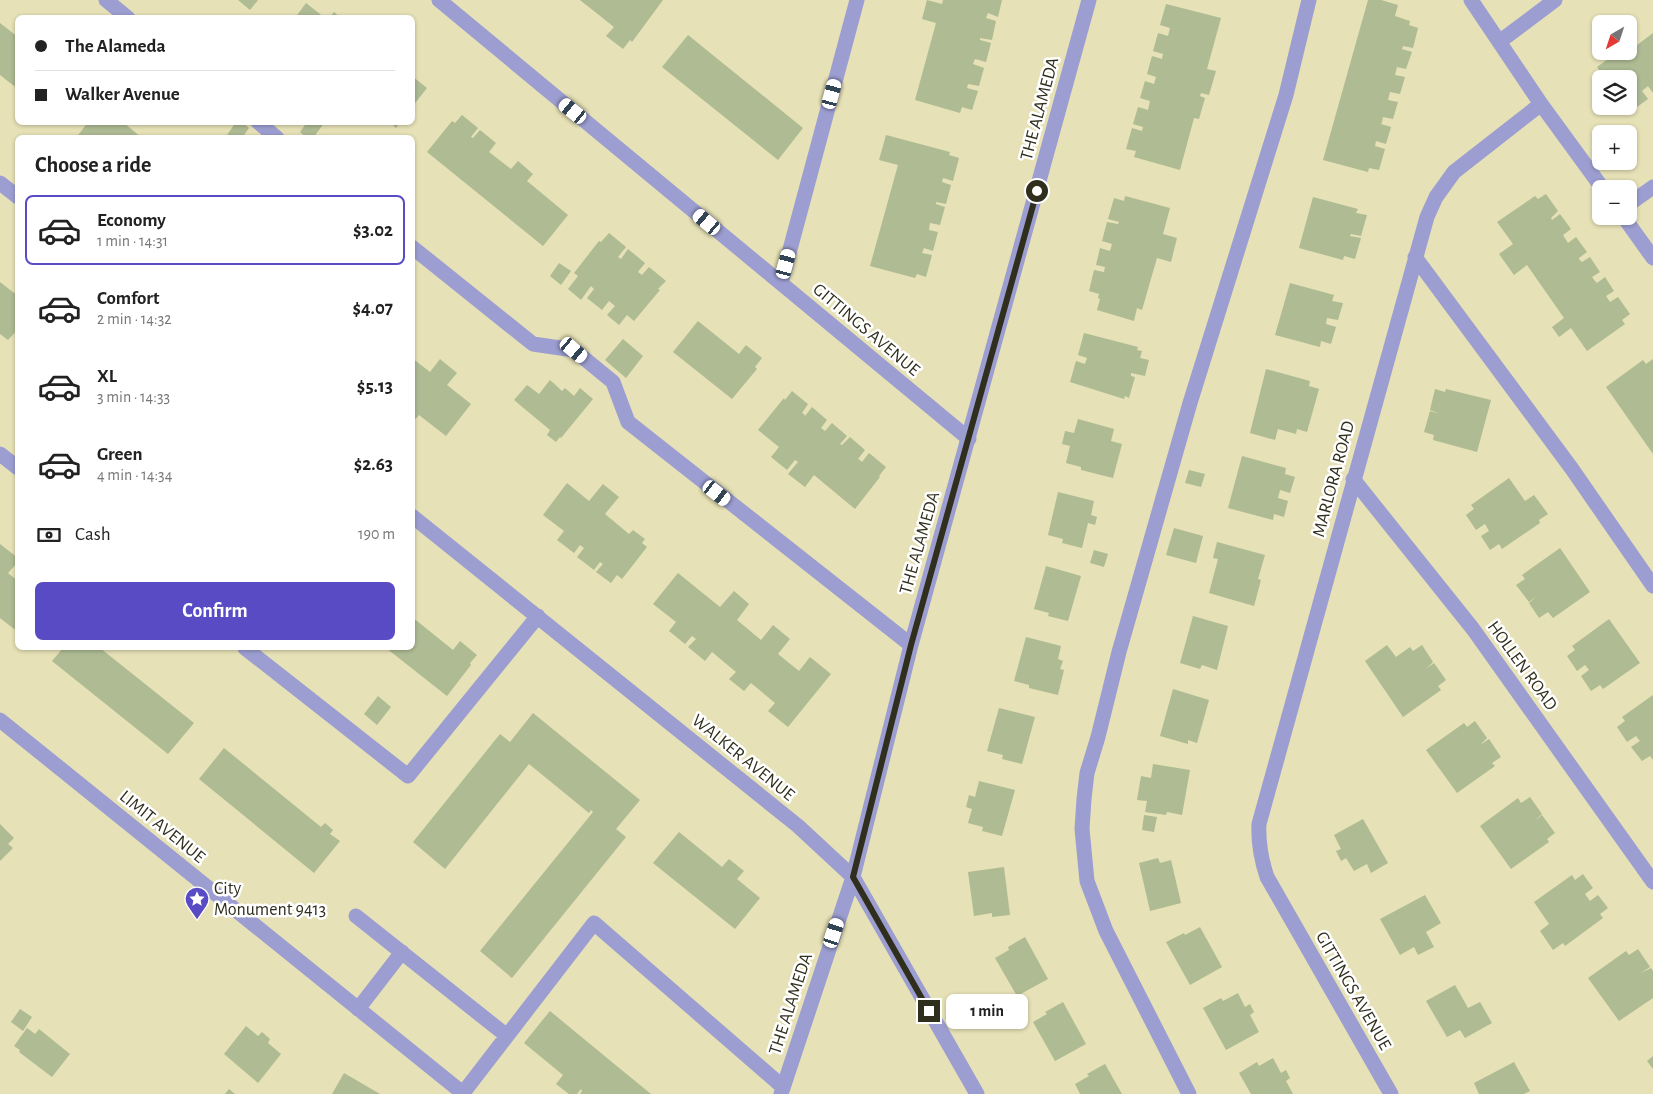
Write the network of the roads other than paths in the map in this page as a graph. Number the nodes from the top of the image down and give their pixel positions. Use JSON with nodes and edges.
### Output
{"nodes":[{"id":1,"x":106,"y":0,"type":"edge"},
{"id":2,"x":439,"y":0,"type":"edge"},
{"id":3,"x":857,"y":0,"type":"edge"},
{"id":4,"x":1089,"y":0,"type":"edge"},
{"id":5,"x":1309,"y":0,"type":"edge"},
{"id":6,"x":1471,"y":0,"type":"edge"},
{"id":7,"x":1555,"y":0,"type":"edge"},
{"id":8,"x":124,"y":15,"type":"edge"},
{"id":9,"x":1499,"y":42,"type":"junction"},
{"id":10,"x":1541,"y":104,"type":"junction"},
{"id":11,"x":262,"y":125,"type":"edge"},
{"id":12,"x":273,"y":135,"type":"edge"},
{"id":13,"x":1596,"y":180,"type":"edge"},
{"id":14,"x":0,"y":183,"type":"edge"},
{"id":15,"x":1653,"y":187,"type":"edge"},
{"id":16,"x":15,"y":195,"type":"edge"},
{"id":17,"x":1637,"y":198,"type":"edge"},
{"id":18,"x":1629,"y":225,"type":"edge"},
{"id":19,"x":415,"y":249,"type":"edge"},
{"id":20,"x":1415,"y":257,"type":"junction"},
{"id":21,"x":1653,"y":258,"type":"edge"},
{"id":22,"x":781,"y":284,"type":"junction"},
{"id":23,"x":969,"y":439,"type":"junction"},
{"id":24,"x":0,"y":454,"type":"edge"},
{"id":25,"x":15,"y":466,"type":"edge"},
{"id":26,"x":1353,"y":479,"type":"junction"},
{"id":27,"x":415,"y":518,"type":"edge"},
{"id":28,"x":1653,"y":586,"type":"edge"},
{"id":29,"x":538,"y":616,"type":"junction"},
{"id":30,"x":911,"y":645,"type":"junction"},
{"id":31,"x":248,"y":650,"type":"edge"},
{"id":32,"x":0,"y":720,"type":"edge"},
{"id":33,"x":853,"y":877,"type":"junction"},
{"id":34,"x":1653,"y":882,"type":"edge"},
{"id":35,"x":1283,"y":906,"type":"joint"},
{"id":36,"x":356,"y":916,"type":"dead end"},
{"id":37,"x":402,"y":952,"type":"junction"},
{"id":38,"x":358,"y":1009,"type":"junction"},
{"id":39,"x":507,"y":1036,"type":"junction"},
{"id":40,"x":782,"y":1090,"type":"edge"},
{"id":41,"x":464,"y":1094,"type":"edge"},
{"id":42,"x":977,"y":1094,"type":"edge"},
{"id":43,"x":1189,"y":1094,"type":"edge"},
{"id":44,"x":1391,"y":1094,"type":"edge"}],
"edges":[{"from":1,"to":8,"type":"street"},
{"from":2,"to":22,"type":"street","name":"GITTINGS AVENUE"},
{"from":3,"to":22,"type":"street"},
{"from":4,"to":23,"type":"street","name":"THE ALAMEDA"},
{"from":5,"to":43,"type":"street"},
{"from":6,"to":9,"type":"street"},
{"from":7,"to":9,"type":"street"},
{"from":9,"to":10,"type":"street"},
{"from":10,"to":13,"type":"street"},
{"from":10,"to":20,"type":"street","name":"MARLORA ROAD"},
{"from":11,"to":12,"type":"street"},
{"from":14,"to":16,"type":"street"},
{"from":15,"to":17,"type":"street"},
{"from":18,"to":21,"type":"street"},
{"from":19,"to":30,"type":"street"},
{"from":20,"to":26,"type":"street","name":"MARLORA ROAD"},
{"from":20,"to":28,"type":"street"},
{"from":22,"to":23,"type":"street","name":"GITTINGS AVENUE"},
{"from":23,"to":30,"type":"street","name":"THE ALAMEDA"},
{"from":24,"to":25,"type":"street"},
{"from":26,"to":34,"type":"street","name":"HOLLEN ROAD"},
{"from":26,"to":35,"type":"street","name":"MARLORA ROAD"},
{"from":27,"to":29,"type":"street","name":"WALKER AVENUE"},
{"from":29,"to":31,"type":"street"},
{"from":29,"to":33,"type":"street","name":"WALKER AVENUE"},
{"from":30,"to":33,"type":"street","name":"THE ALAMEDA"},
{"from":32,"to":38,"type":"street","name":"LIMIT AVENUE"},
{"from":33,"to":40,"type":"street","name":"THE ALAMEDA"},
{"from":33,"to":42,"type":"street","name":"WALKER AVENUE"},
{"from":35,"to":44,"type":"street","name":"GITTINGS AVENUE"},
{"from":36,"to":37,"type":"street"},
{"from":37,"to":38,"type":"street"},
{"from":37,"to":39,"type":"street"},
{"from":38,"to":41,"type":"street","name":"LIMIT AVENUE"},
{"from":39,"to":40,"type":"street"},
{"from":39,"to":41,"type":"street"}]}
